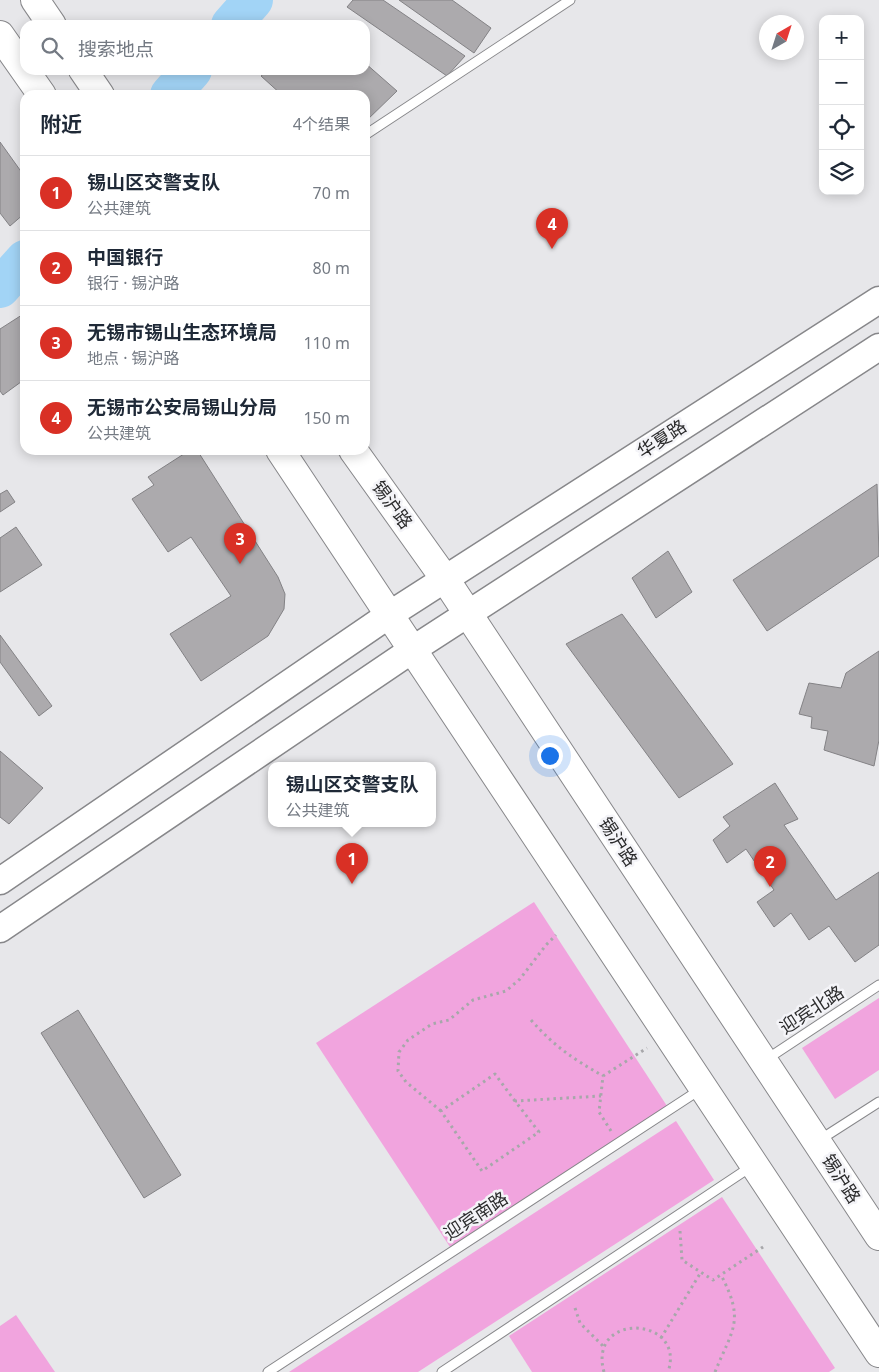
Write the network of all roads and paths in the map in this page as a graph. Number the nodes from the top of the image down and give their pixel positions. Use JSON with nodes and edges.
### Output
{"nodes":[{"id":1,"x":35,"y":0,"type":"edge"},
{"id":2,"x":570,"y":0,"type":"edge"},
{"id":3,"x":49,"y":20,"type":"edge"},
{"id":4,"x":0,"y":35,"type":"edge"},
{"id":5,"x":20,"y":64,"type":"edge"},
{"id":6,"x":28,"y":75,"type":"edge"},
{"id":7,"x":86,"y":75,"type":"edge"},
{"id":8,"x":38,"y":90,"type":"edge"},
{"id":9,"x":97,"y":90,"type":"edge"},
{"id":10,"x":370,"y":132,"type":"edge"},
{"id":11,"x":879,"y":300,"type":"edge"},
{"id":12,"x":879,"y":348,"type":"edge"},
{"id":13,"x":283,"y":455,"type":"edge"},
{"id":14,"x":357,"y":455,"type":"edge"},
{"id":15,"x":445,"y":579,"type":"junction"},
{"id":16,"x":468,"y":614,"type":"junction"},
{"id":17,"x":389,"y":615,"type":"junction"},
{"id":18,"x":412,"y":650,"type":"junction"},
{"id":19,"x":0,"y":881,"type":"edge"},
{"id":20,"x":0,"y":929,"type":"edge"},
{"id":21,"x":556,"y":935,"type":"dead end"},
{"id":22,"x":879,"y":985,"type":"edge"},
{"id":23,"x":531,"y":1020,"type":"dead end"},
{"id":24,"x":647,"y":1047,"type":"dead end"},
{"id":25,"x":763,"y":1061,"type":"junction"},
{"id":26,"x":603,"y":1076,"type":"junction"},
{"id":27,"x":703,"y":1088,"type":"junction"},
{"id":28,"x":601,"y":1096,"type":"junction"},
{"id":29,"x":515,"y":1101,"type":"junction"},
{"id":30,"x":879,"y":1102,"type":"edge"},
{"id":31,"x":440,"y":1111,"type":"junction"},
{"id":32,"x":612,"y":1132,"type":"dead end"},
{"id":33,"x":817,"y":1142,"type":"junction"},
{"id":34,"x":754,"y":1165,"type":"junction"},
{"id":35,"x":680,"y":1225,"type":"dead end"},
{"id":36,"x":879,"y":1236,"type":"edge"},
{"id":37,"x":766,"y":1245,"type":"dead end"},
{"id":38,"x":701,"y":1272,"type":"junction"},
{"id":39,"x":721,"y":1275,"type":"junction"},
{"id":40,"x":575,"y":1308,"type":"dead end"},
{"id":41,"x":661,"y":1338,"type":"junction"},
{"id":42,"x":605,"y":1348,"type":"junction"},
{"id":43,"x":879,"y":1353,"type":"edge"},
{"id":44,"x":268,"y":1372,"type":"edge"},
{"id":45,"x":442,"y":1372,"type":"edge"},
{"id":46,"x":604,"y":1372,"type":"edge"},
{"id":47,"x":668,"y":1372,"type":"edge"},
{"id":48,"x":715,"y":1372,"type":"edge"}],
"edges":[{"from":1,"to":3,"type":"main road"},
{"from":2,"to":10,"type":"lane"},
{"from":4,"to":5,"type":"main road"},
{"from":6,"to":8,"type":"main road"},
{"from":7,"to":9,"type":"main road"},
{"from":11,"to":15,"type":"street","name":"华夏路"},
{"from":12,"to":16,"type":"street"},
{"from":13,"to":17,"type":"main road"},
{"from":14,"to":15,"type":"main road","name":"锡沪路"},
{"from":15,"to":16,"type":"main road","name":"锡沪路"},
{"from":15,"to":17,"type":"street","name":"华夏路"},
{"from":16,"to":18,"type":"street"},
{"from":16,"to":25,"type":"main road","name":"锡沪路"},
{"from":17,"to":18,"type":"main road"},
{"from":17,"to":19,"type":"street","name":"华夏路"},
{"from":18,"to":20,"type":"street"},
{"from":18,"to":27,"type":"main road"},
{"from":21,"to":31,"type":"path"},
{"from":22,"to":25,"type":"lane","name":"迎宾北路"},
{"from":23,"to":26,"type":"path"},
{"from":24,"to":26,"type":"path"},
{"from":25,"to":33,"type":"main road","name":"锡沪路"},
{"from":26,"to":28,"type":"path"},
{"from":27,"to":34,"type":"main road"},
{"from":27,"to":44,"type":"lane","name":"迎宾南路"},
{"from":28,"to":29,"type":"path"},
{"from":28,"to":32,"type":"path"},
{"from":29,"to":31,"type":"path"},
{"from":29,"to":31,"type":"path"},
{"from":30,"to":33,"type":"lane"},
{"from":33,"to":36,"type":"main road","name":"锡沪路"},
{"from":34,"to":43,"type":"main road"},
{"from":34,"to":45,"type":"lane"},
{"from":35,"to":38,"type":"path"},
{"from":37,"to":39,"type":"path"},
{"from":38,"to":39,"type":"path"},
{"from":38,"to":41,"type":"path"},
{"from":39,"to":48,"type":"path"},
{"from":40,"to":42,"type":"path"},
{"from":41,"to":42,"type":"path"},
{"from":41,"to":47,"type":"path"},
{"from":42,"to":46,"type":"path"}]}
